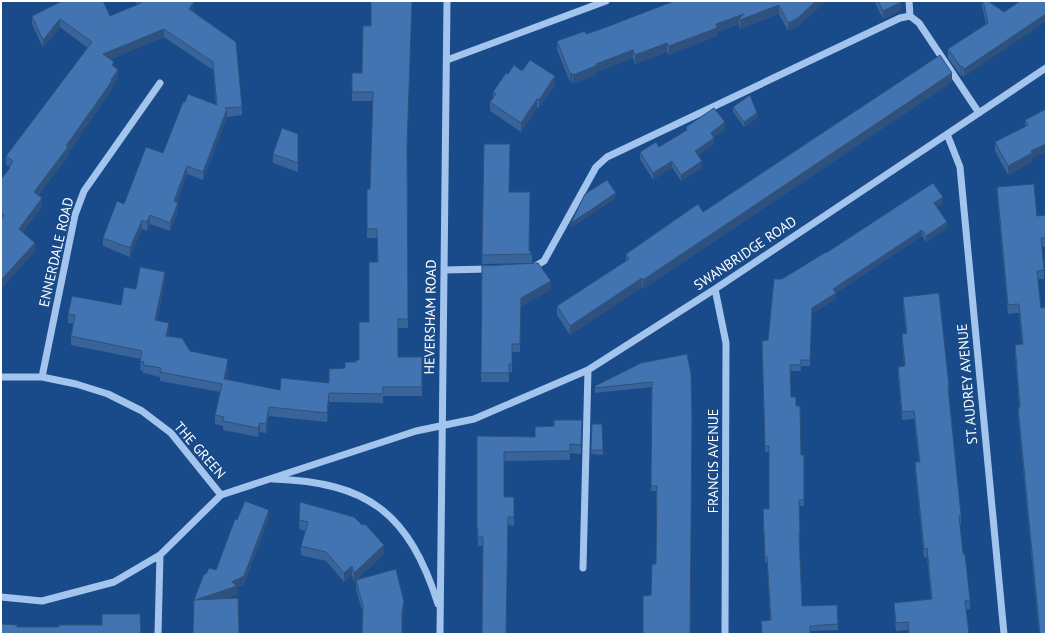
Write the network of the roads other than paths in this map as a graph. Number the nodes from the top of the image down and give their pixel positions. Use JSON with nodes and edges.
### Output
{"nodes":[{"id":1,"x":447,"y":1,"type":"edge"},
{"id":2,"x":606,"y":1,"type":"edge"},
{"id":3,"x":909,"y":1,"type":"edge"},
{"id":4,"x":910,"y":16,"type":"junction"},
{"id":5,"x":447,"y":60,"type":"junction"},
{"id":6,"x":1046,"y":68,"type":"edge"},
{"id":7,"x":160,"y":82,"type":"dead end"},
{"id":8,"x":978,"y":113,"type":"junction"},
{"id":9,"x":947,"y":134,"type":"junction"},
{"id":10,"x":527,"y":268,"type":"edge"},
{"id":11,"x":497,"y":269,"type":"edge"},
{"id":12,"x":444,"y":270,"type":"junction"},
{"id":13,"x":715,"y":289,"type":"junction"},
{"id":14,"x":588,"y":370,"type":"junction"},
{"id":15,"x":1,"y":377,"type":"edge"},
{"id":16,"x":42,"y":378,"type":"junction"},
{"id":17,"x":441,"y":427,"type":"junction"},
{"id":18,"x":268,"y":479,"type":"junction"},
{"id":19,"x":221,"y":494,"type":"junction"},
{"id":20,"x":160,"y":555,"type":"junction"},
{"id":21,"x":583,"y":568,"type":"dead end"},
{"id":22,"x":1,"y":596,"type":"edge"},
{"id":23,"x":440,"y":610,"type":"junction"},
{"id":24,"x":158,"y":634,"type":"edge"},
{"id":25,"x":440,"y":634,"type":"edge"},
{"id":26,"x":725,"y":634,"type":"edge"},
{"id":27,"x":1004,"y":634,"type":"edge"}],
"edges":[{"from":1,"to":5,"type":"street","name":"HEVERSHAM ROAD"},
{"from":2,"to":5,"type":"street"},
{"from":3,"to":4,"type":"street"},
{"from":4,"to":8,"type":"street"},
{"from":4,"to":10,"type":"street"},
{"from":5,"to":12,"type":"street","name":"HEVERSHAM ROAD"},
{"from":6,"to":8,"type":"street","name":"SWANBRIDGE ROAD"},
{"from":7,"to":16,"type":"street","name":"ENNERDALE ROAD"},
{"from":8,"to":9,"type":"street","name":"SWANBRIDGE ROAD"},
{"from":9,"to":13,"type":"street","name":"SWANBRIDGE ROAD"},
{"from":9,"to":27,"type":"street","name":"ST. AUDREY AVENUE"},
{"from":11,"to":12,"type":"street"},
{"from":12,"to":17,"type":"street","name":"HEVERSHAM ROAD"},
{"from":13,"to":14,"type":"street","name":"SWANBRIDGE ROAD"},
{"from":13,"to":26,"type":"street","name":"FRANCIS AVENUE"},
{"from":14,"to":17,"type":"street","name":"SWANBRIDGE ROAD"},
{"from":14,"to":21,"type":"street"},
{"from":15,"to":16,"type":"street","name":"THE GREEN"},
{"from":16,"to":19,"type":"street","name":"THE GREEN"},
{"from":17,"to":18,"type":"street","name":"THE GREEN"},
{"from":17,"to":23,"type":"street","name":"HEVERSHAM ROAD"},
{"from":18,"to":19,"type":"street","name":"THE GREEN"},
{"from":18,"to":23,"type":"street","name":"THE GREEN"},
{"from":19,"to":20,"type":"street","name":"THE GREEN"},
{"from":20,"to":22,"type":"street","name":"THE GREEN"},
{"from":20,"to":24,"type":"street"},
{"from":23,"to":25,"type":"street","name":"HEVERSHAM ROAD"}]}
